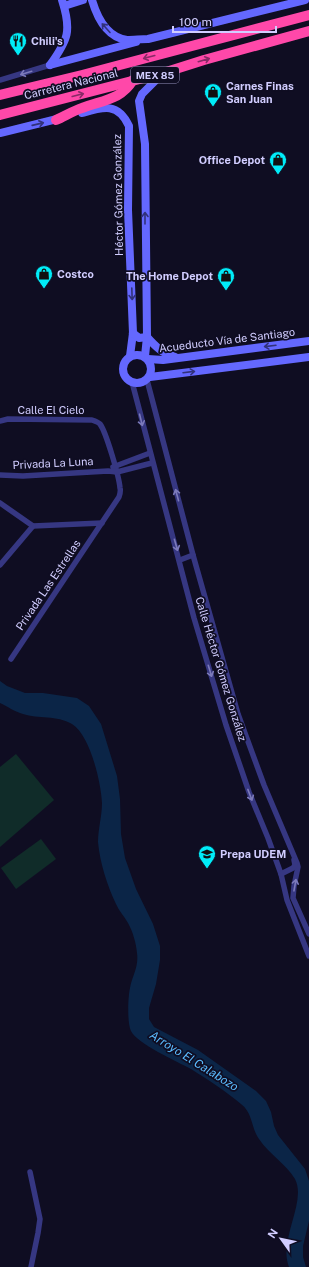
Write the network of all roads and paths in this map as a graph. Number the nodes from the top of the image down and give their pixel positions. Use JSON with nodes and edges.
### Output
{"nodes":[{"id":1,"x":83,"y":0,"type":"edge"},
{"id":2,"x":92,"y":0,"type":"edge"},
{"id":3,"x":305,"y":0,"type":"edge"},
{"id":4,"x":63,"y":3,"type":"edge"},
{"id":5,"x":309,"y":14,"type":"edge"},
{"id":6,"x":309,"y":31,"type":"edge"},
{"id":7,"x":148,"y":39,"type":"junction"},
{"id":8,"x":50,"y":65,"type":"junction"},
{"id":9,"x":163,"y":73,"type":"junction"},
{"id":10,"x":1,"y":80,"type":"edge"},
{"id":11,"x":133,"y":80,"type":"junction"},
{"id":12,"x":0,"y":95,"type":"edge"},
{"id":13,"x":0,"y":115,"type":"edge"},
{"id":14,"x":56,"y":120,"type":"junction"},
{"id":15,"x":0,"y":133,"type":"edge"},
{"id":16,"x":133,"y":333,"type":"junction"},
{"id":17,"x":147,"y":337,"type":"junction"},
{"id":18,"x":309,"y":341,"type":"edge"},
{"id":19,"x":130,"y":356,"type":"junction"},
{"id":20,"x":309,"y":357,"type":"edge"},
{"id":21,"x":146,"y":358,"type":"junction"},
{"id":22,"x":177,"y":358,"type":"junction"},
{"id":23,"x":149,"y":378,"type":"junction"},
{"id":24,"x":132,"y":382,"type":"junction"},
{"id":25,"x":0,"y":420,"type":"edge"},
{"id":26,"x":150,"y":453,"type":"junction"},
{"id":27,"x":129,"y":460,"type":"junction"},
{"id":28,"x":152,"y":463,"type":"junction"},
{"id":29,"x":115,"y":465,"type":"junction"},
{"id":30,"x":132,"y":468,"type":"junction"},
{"id":31,"x":108,"y":471,"type":"junction"},
{"id":32,"x":117,"y":472,"type":"junction"},
{"id":33,"x":0,"y":475,"type":"edge"},
{"id":34,"x":0,"y":503,"type":"edge"},
{"id":35,"x":102,"y":522,"type":"junction"},
{"id":36,"x":33,"y":526,"type":"junction"},
{"id":37,"x":193,"y":555,"type":"junction"},
{"id":38,"x":180,"y":560,"type":"junction"},
{"id":39,"x":0,"y":565,"type":"edge"},
{"id":40,"x":11,"y":659,"type":"dead end"},
{"id":41,"x":294,"y":856,"type":"junction"},
{"id":42,"x":281,"y":874,"type":"junction"},
{"id":43,"x":290,"y":899,"type":"junction"},
{"id":44,"x":309,"y":934,"type":"edge"},
{"id":45,"x":309,"y":956,"type":"edge"},
{"id":46,"x":30,"y":1172,"type":"dead end"},
{"id":47,"x":31,"y":1267,"type":"edge"}],
"edges":[{"from":1,"to":4,"type":"street"},
{"from":7,"to":2,"type":"street","one_way":true},
{"from":3,"to":7,"type":"street"},
{"from":4,"to":8,"type":"street"},
{"from":5,"to":12,"type":"highway","name":"Carretera Nacional","number":"MEX 85","one_way":true},
{"from":9,"to":6,"type":"highway","name":"Carretera Nacional","number":"MEX 85","one_way":true},
{"from":7,"to":8,"type":"street"},
{"from":8,"to":10,"type":"street","one_way":true},
{"from":9,"to":11,"type":"highway","name":"Carretera Nacional","number":"MEX 85"},
{"from":17,"to":9,"type":"street","one_way":true},
{"from":13,"to":11,"type":"highway","name":"Carretera Nacional","number":"MEX 85","one_way":true},
{"from":11,"to":14,"type":"highway"},
{"from":15,"to":14,"type":"street","name":"Héctor Gómez González","one_way":true},
{"from":14,"to":16,"type":"street","name":"Héctor Gómez González","one_way":true},
{"from":16,"to":17,"type":"street"},
{"from":16,"to":19,"type":"street","name":"Héctor Gómez González"},
{"from":17,"to":21,"type":"street"},
{"from":17,"to":22,"type":"street"},
{"from":18,"to":22,"type":"street","name":"Acueducto Vía de Santiago","one_way":true},
{"from":19,"to":21,"type":"street"},
{"from":19,"to":24,"type":"street"},
{"from":23,"to":20,"type":"street","one_way":true},
{"from":21,"to":22,"type":"street","name":"Acueducto Vía de Santiago"},
{"from":21,"to":23,"type":"street"},
{"from":23,"to":24,"type":"street"},
{"from":37,"to":23,"type":"street","name":"Calle Héctor Gómez González","one_way":true},
{"from":24,"to":26,"type":"street","name":"Calle Héctor Gómez González","one_way":true},
{"from":25,"to":29,"type":"street","name":"Calle El Cielo"},
{"from":26,"to":27,"type":"street"},
{"from":26,"to":28,"type":"street","name":"Calle Héctor Gómez González"},
{"from":27,"to":29,"type":"street"},
{"from":27,"to":30,"type":"street"},
{"from":28,"to":30,"type":"street"},
{"from":28,"to":38,"type":"street","name":"Calle Héctor Gómez González","one_way":true},
{"from":29,"to":31,"type":"street","name":"Privada La Luna"},
{"from":29,"to":32,"type":"street","name":"Calle El Cielo"},
{"from":30,"to":32,"type":"street"},
{"from":31,"to":32,"type":"street","name":"Privada La Luna"},
{"from":31,"to":33,"type":"street","name":"Privada La Luna"},
{"from":32,"to":35,"type":"street","name":"Calle El Cielo"},
{"from":34,"to":36,"type":"street"},
{"from":35,"to":36,"type":"street"},
{"from":35,"to":40,"type":"street","name":"Privada Las Estrellas"},
{"from":36,"to":39,"type":"street"},
{"from":37,"to":38,"type":"street"},
{"from":37,"to":41,"type":"street","name":"Calle Héctor Gómez González"},
{"from":38,"to":42,"type":"street","name":"Calle Héctor Gómez González","one_way":true},
{"from":41,"to":42,"type":"street"},
{"from":43,"to":41,"type":"street","name":"Calle Héctor Gómez González","one_way":true},
{"from":42,"to":43,"type":"street","name":"Calle Héctor Gómez González"},
{"from":43,"to":44,"type":"street","name":"Calle Héctor Gómez González"},
{"from":43,"to":45,"type":"street","name":"Calle Héctor Gómez González"},
{"from":46,"to":47,"type":"street"}]}
